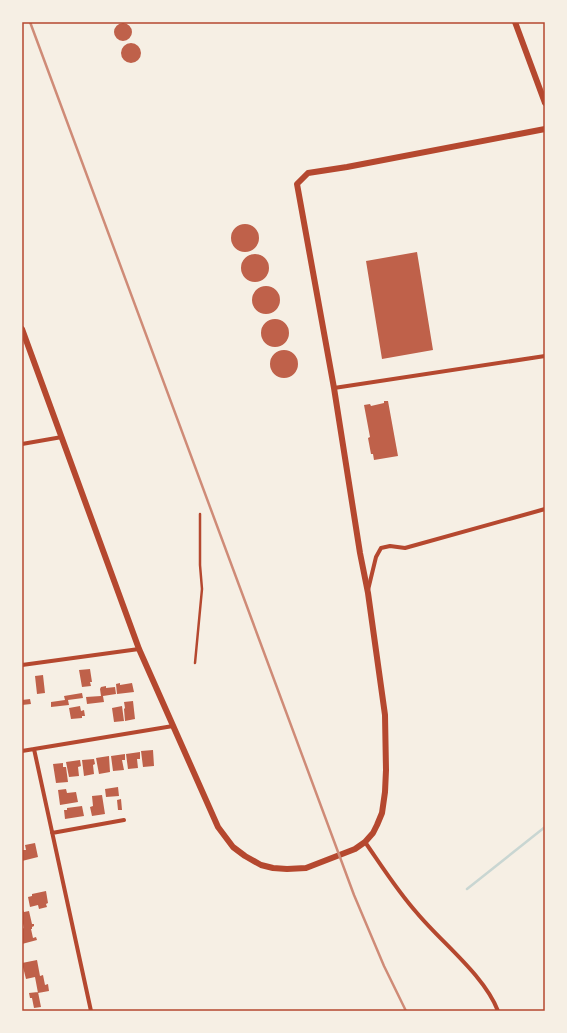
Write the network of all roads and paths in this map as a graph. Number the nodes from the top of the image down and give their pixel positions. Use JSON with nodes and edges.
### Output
{"nodes":[{"id":1,"x":515,"y":22,"type":"edge"},
{"id":2,"x":545,"y":103,"type":"edge"},
{"id":3,"x":545,"y":128,"type":"edge"},
{"id":4,"x":22,"y":329,"type":"edge"},
{"id":5,"x":545,"y":356,"type":"edge"},
{"id":6,"x":334,"y":388,"type":"junction"},
{"id":7,"x":62,"y":437,"type":"junction"},
{"id":8,"x":22,"y":444,"type":"edge"},
{"id":9,"x":545,"y":510,"type":"edge"},
{"id":10,"x":200,"y":514,"type":"dead end"},
{"id":11,"x":368,"y":593,"type":"junction"},
{"id":12,"x":139,"y":649,"type":"junction"},
{"id":13,"x":195,"y":663,"type":"dead end"},
{"id":14,"x":22,"y":664,"type":"edge"},
{"id":15,"x":173,"y":726,"type":"junction"},
{"id":16,"x":34,"y":750,"type":"junction"},
{"id":17,"x":22,"y":751,"type":"edge"},
{"id":18,"x":124,"y":820,"type":"dead end"},
{"id":19,"x":52,"y":833,"type":"junction"},
{"id":20,"x":365,"y":842,"type":"junction"},
{"id":21,"x":91,"y":1011,"type":"edge"},
{"id":22,"x":498,"y":1011,"type":"edge"}],
"edges":[{"from":1,"to":2,"type":"street"},
{"from":3,"to":6,"type":"street"},
{"from":4,"to":7,"type":"street"},
{"from":5,"to":6,"type":"street"},
{"from":6,"to":11,"type":"street"},
{"from":7,"to":8,"type":"street"},
{"from":7,"to":12,"type":"street"},
{"from":9,"to":11,"type":"street"},
{"from":10,"to":13,"type":"lane"},
{"from":11,"to":20,"type":"street"},
{"from":12,"to":14,"type":"street"},
{"from":12,"to":15,"type":"street"},
{"from":15,"to":16,"type":"street"},
{"from":15,"to":20,"type":"street"},
{"from":16,"to":17,"type":"street"},
{"from":16,"to":19,"type":"street"},
{"from":18,"to":19,"type":"street"},
{"from":19,"to":21,"type":"street"},
{"from":20,"to":22,"type":"street"}]}
